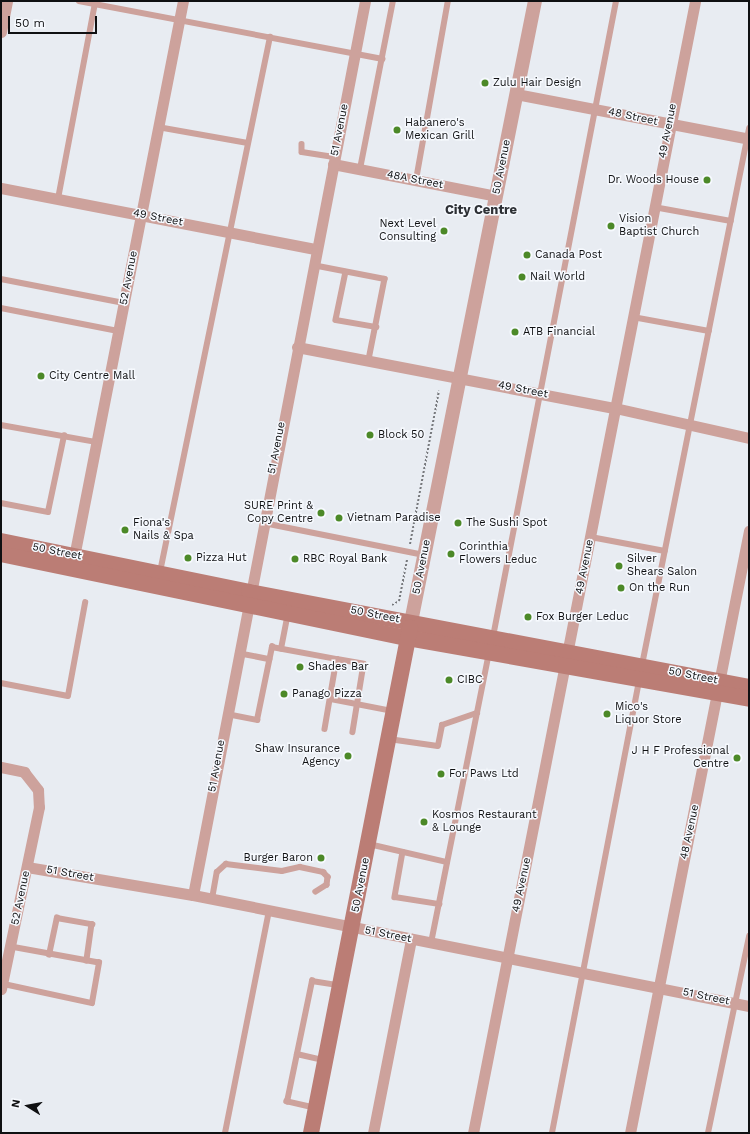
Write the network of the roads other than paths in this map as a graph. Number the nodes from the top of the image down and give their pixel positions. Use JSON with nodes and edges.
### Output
{"nodes":[{"id":1,"x":7,"y":1,"type":"edge"},
{"id":2,"x":79,"y":1,"type":"edge"},
{"id":3,"x":183,"y":1,"type":"edge"},
{"id":4,"x":365,"y":1,"type":"edge"},
{"id":5,"x":393,"y":1,"type":"edge"},
{"id":6,"x":448,"y":1,"type":"edge"},
{"id":7,"x":535,"y":1,"type":"edge"},
{"id":8,"x":616,"y":1,"type":"edge"},
{"id":9,"x":695,"y":1,"type":"edge"},
{"id":10,"x":95,"y":4,"type":"junction"},
{"id":11,"x":179,"y":20,"type":"junction"},
{"id":12,"x":1,"y":32,"type":"edge"},
{"id":13,"x":270,"y":37,"type":"junction"},
{"id":14,"x":355,"y":54,"type":"junction"},
{"id":15,"x":382,"y":59,"type":"junction"},
{"id":16,"x":516,"y":94,"type":"junction"},
{"id":17,"x":594,"y":109,"type":"junction"},
{"id":18,"x":669,"y":125,"type":"junction"},
{"id":19,"x":158,"y":127,"type":"junction"},
{"id":20,"x":748,"y":136,"type":"edge"},
{"id":21,"x":248,"y":143,"type":"junction"},
{"id":22,"x":302,"y":144,"type":"dead end"},
{"id":23,"x":334,"y":161,"type":"junction"},
{"id":24,"x":360,"y":169,"type":"junction"},
{"id":25,"x":416,"y":180,"type":"junction"},
{"id":26,"x":1,"y":188,"type":"edge"},
{"id":27,"x":496,"y":196,"type":"junction"},
{"id":28,"x":58,"y":199,"type":"junction"},
{"id":29,"x":654,"y":207,"type":"junction"},
{"id":30,"x":141,"y":215,"type":"junction"},
{"id":31,"x":731,"y":221,"type":"junction"},
{"id":32,"x":230,"y":232,"type":"junction"},
{"id":33,"x":316,"y":249,"type":"junction"},
{"id":34,"x":312,"y":265,"type":"junction"},
{"id":35,"x":346,"y":272,"type":"junction"},
{"id":36,"x":1,"y":279,"type":"edge"},
{"id":37,"x":124,"y":303,"type":"junction"},
{"id":38,"x":1,"y":308,"type":"edge"},
{"id":39,"x":633,"y":317,"type":"junction"},
{"id":40,"x":376,"y":327,"type":"junction"},
{"id":41,"x":118,"y":331,"type":"junction"},
{"id":42,"x":709,"y":331,"type":"junction"},
{"id":43,"x":297,"y":347,"type":"junction"},
{"id":44,"x":369,"y":360,"type":"junction"},
{"id":45,"x":460,"y":378,"type":"junction"},
{"id":46,"x":539,"y":393,"type":"junction"},
{"id":47,"x":615,"y":408,"type":"junction"},
{"id":48,"x":1,"y":425,"type":"edge"},
{"id":49,"x":690,"y":425,"type":"junction"},
{"id":50,"x":64,"y":436,"type":"junction"},
{"id":51,"x":749,"y":438,"type":"edge"},
{"id":52,"x":96,"y":442,"type":"junction"},
{"id":53,"x":1,"y":503,"type":"edge"},
{"id":54,"x":263,"y":523,"type":"junction"},
{"id":55,"x":749,"y":532,"type":"edge"},
{"id":56,"x":591,"y":537,"type":"junction"},
{"id":57,"x":1,"y":541,"type":"edge"},
{"id":58,"x":665,"y":551,"type":"junction"},
{"id":59,"x":1,"y":554,"type":"edge"},
{"id":60,"x":425,"y":555,"type":"junction"},
{"id":61,"x":73,"y":562,"type":"junction"},
{"id":62,"x":160,"y":573,"type":"junction"},
{"id":63,"x":248,"y":598,"type":"junction"},
{"id":64,"x":85,"y":604,"type":"dead end"},
{"id":65,"x":288,"y":613,"type":"junction"},
{"id":66,"x":412,"y":622,"type":"junction"},
{"id":67,"x":493,"y":637,"type":"junction"},
{"id":68,"x":408,"y":638,"type":"junction"},
{"id":69,"x":281,"y":649,"type":"junction"},
{"id":70,"x":489,"y":652,"type":"junction"},
{"id":71,"x":238,"y":653,"type":"junction"},
{"id":72,"x":270,"y":659,"type":"junction"},
{"id":73,"x":337,"y":659,"type":"junction"},
{"id":74,"x":568,"y":659,"type":"junction"},
{"id":75,"x":641,"y":672,"type":"junction"},
{"id":76,"x":1,"y":683,"type":"edge"},
{"id":77,"x":749,"y":687,"type":"edge"},
{"id":78,"x":720,"y":688,"type":"junction"},
{"id":79,"x":330,"y":699,"type":"junction"},
{"id":80,"x":749,"y":699,"type":"edge"},
{"id":81,"x":357,"y":704,"type":"junction"},
{"id":82,"x":394,"y":711,"type":"junction"},
{"id":83,"x":477,"y":713,"type":"junction"},
{"id":84,"x":227,"y":714,"type":"junction"},
{"id":85,"x":325,"y":729,"type":"dead end"},
{"id":86,"x":353,"y":732,"type":"dead end"},
{"id":87,"x":389,"y":739,"type":"junction"},
{"id":88,"x":1,"y":767,"type":"edge"},
{"id":89,"x":369,"y":844,"type":"junction"},
{"id":90,"x":403,"y":852,"type":"junction"},
{"id":91,"x":447,"y":862,"type":"junction"},
{"id":92,"x":27,"y":867,"type":"junction"},
{"id":93,"x":316,"y":892,"type":"dead end"},
{"id":94,"x":193,"y":895,"type":"junction"},
{"id":95,"x":212,"y":899,"type":"junction"},
{"id":96,"x":439,"y":904,"type":"junction"},
{"id":97,"x":269,"y":910,"type":"junction"},
{"id":98,"x":353,"y":928,"type":"junction"},
{"id":99,"x":749,"y":936,"type":"edge"},
{"id":100,"x":411,"y":940,"type":"junction"},
{"id":101,"x":431,"y":944,"type":"junction"},
{"id":102,"x":11,"y":947,"type":"junction"},
{"id":103,"x":48,"y":955,"type":"junction"},
{"id":104,"x":506,"y":959,"type":"junction"},
{"id":105,"x":87,"y":961,"type":"junction"},
{"id":106,"x":585,"y":974,"type":"junction"},
{"id":107,"x":3,"y":986,"type":"edge"},
{"id":108,"x":342,"y":986,"type":"junction"},
{"id":109,"x":658,"y":988,"type":"junction"},
{"id":110,"x":736,"y":1003,"type":"junction"},
{"id":111,"x":749,"y":1006,"type":"edge"},
{"id":112,"x":297,"y":1054,"type":"junction"},
{"id":113,"x":326,"y":1060,"type":"junction"},
{"id":114,"x":316,"y":1108,"type":"junction"},
{"id":115,"x":225,"y":1133,"type":"edge"},
{"id":116,"x":311,"y":1133,"type":"edge"},
{"id":117,"x":373,"y":1133,"type":"edge"},
{"id":118,"x":473,"y":1133,"type":"edge"},
{"id":119,"x":552,"y":1133,"type":"edge"},
{"id":120,"x":630,"y":1133,"type":"edge"},
{"id":121,"x":708,"y":1133,"type":"edge"}],
"edges":[{"from":1,"to":12,"type":"street"},
{"from":2,"to":10,"type":"lane"},
{"from":3,"to":11,"type":"street","name":"52 Avenue"},
{"from":4,"to":14,"type":"street","name":"51 Avenue"},
{"from":5,"to":15,"type":"lane"},
{"from":6,"to":25,"type":"lane"},
{"from":7,"to":16,"type":"street","name":"50 Avenue"},
{"from":8,"to":17,"type":"lane"},
{"from":9,"to":18,"type":"street","name":"49 Avenue"},
{"from":10,"to":11,"type":"lane"},
{"from":10,"to":28,"type":"lane"},
{"from":11,"to":13,"type":"lane"},
{"from":11,"to":19,"type":"street","name":"52 Avenue"},
{"from":13,"to":14,"type":"lane"},
{"from":13,"to":21,"type":"lane"},
{"from":14,"to":15,"type":"lane"},
{"from":14,"to":23,"type":"street","name":"51 Avenue"},
{"from":15,"to":24,"type":"lane"},
{"from":16,"to":17,"type":"street","name":"48 Street"},
{"from":16,"to":27,"type":"street","name":"50 Avenue"},
{"from":17,"to":18,"type":"street","name":"48 Street"},
{"from":17,"to":46,"type":"lane"},
{"from":18,"to":20,"type":"street","name":"48 Street"},
{"from":18,"to":29,"type":"street","name":"49 Avenue"},
{"from":19,"to":21,"type":"lane"},
{"from":19,"to":30,"type":"street","name":"52 Avenue"},
{"from":20,"to":31,"type":"lane"},
{"from":21,"to":32,"type":"lane"},
{"from":22,"to":23,"type":"lane"},
{"from":23,"to":24,"type":"street","name":"48A Street"},
{"from":23,"to":33,"type":"street","name":"51 Avenue"},
{"from":24,"to":25,"type":"street","name":"48A Street"},
{"from":25,"to":27,"type":"street","name":"48A Street"},
{"from":26,"to":28,"type":"street","name":"49 Street"},
{"from":27,"to":45,"type":"street","name":"50 Avenue"},
{"from":28,"to":30,"type":"street","name":"49 Street"},
{"from":29,"to":31,"type":"lane"},
{"from":29,"to":39,"type":"street","name":"49 Avenue"},
{"from":30,"to":32,"type":"street","name":"49 Street"},
{"from":30,"to":37,"type":"street","name":"52 Avenue"},
{"from":31,"to":42,"type":"lane"},
{"from":32,"to":33,"type":"street","name":"49 Street"},
{"from":32,"to":62,"type":"lane"},
{"from":33,"to":34,"type":"street","name":"51 Avenue"},
{"from":34,"to":35,"type":"lane"},
{"from":34,"to":43,"type":"street","name":"51 Avenue"},
{"from":35,"to":40,"type":"lane"},
{"from":35,"to":40,"type":"lane"},
{"from":36,"to":37,"type":"lane"},
{"from":37,"to":41,"type":"street","name":"52 Avenue"},
{"from":38,"to":41,"type":"lane"},
{"from":39,"to":42,"type":"lane"},
{"from":39,"to":47,"type":"street","name":"49 Avenue"},
{"from":40,"to":44,"type":"lane"},
{"from":41,"to":52,"type":"street","name":"52 Avenue"},
{"from":42,"to":49,"type":"lane"},
{"from":43,"to":44,"type":"street","name":"49 Street"},
{"from":43,"to":54,"type":"street","name":"51 Avenue"},
{"from":44,"to":45,"type":"street","name":"49 Street"},
{"from":45,"to":46,"type":"street","name":"49 Street"},
{"from":45,"to":60,"type":"street","name":"50 Avenue"},
{"from":46,"to":47,"type":"street","name":"49 Street"},
{"from":46,"to":67,"type":"lane"},
{"from":47,"to":49,"type":"street","name":"49 Street"},
{"from":47,"to":56,"type":"street","name":"49 Avenue"},
{"from":48,"to":50,"type":"lane"},
{"from":49,"to":51,"type":"street","name":"49 Street"},
{"from":49,"to":58,"type":"lane"},
{"from":50,"to":52,"type":"lane"},
{"from":50,"to":53,"type":"lane"},
{"from":52,"to":61,"type":"street","name":"52 Avenue"},
{"from":54,"to":60,"type":"lane"},
{"from":54,"to":63,"type":"street","name":"51 Avenue"},
{"from":55,"to":78,"type":"street","name":"48 Avenue"},
{"from":56,"to":58,"type":"lane"},
{"from":56,"to":74,"type":"street","name":"49 Avenue"},
{"from":57,"to":61,"type":"main road","name":"50 Street"},
{"from":58,"to":75,"type":"lane"},
{"from":59,"to":61,"type":"main road","name":"50 Street"},
{"from":60,"to":66,"type":"street","name":"50 Avenue"},
{"from":61,"to":62,"type":"main road","name":"50 Street"},
{"from":61,"to":63,"type":"main road","name":"50 Street"},
{"from":62,"to":63,"type":"main road","name":"50 Street"},
{"from":63,"to":65,"type":"main road","name":"50 Street"},
{"from":63,"to":66,"type":"main road","name":"50 Street"},
{"from":63,"to":71,"type":"street","name":"51 Avenue"},
{"from":64,"to":76,"type":"lane"},
{"from":65,"to":68,"type":"main road","name":"50 Street"},
{"from":65,"to":69,"type":"lane"},
{"from":66,"to":67,"type":"main road","name":"50 Street"},
{"from":66,"to":68,"type":"main road","name":"50 Avenue"},
{"from":67,"to":74,"type":"main road","name":"50 Street"},
{"from":68,"to":70,"type":"main road","name":"50 Street"},
{"from":68,"to":82,"type":"main road","name":"50 Avenue"},
{"from":69,"to":72,"type":"lane"},
{"from":69,"to":73,"type":"lane"},
{"from":70,"to":74,"type":"main road","name":"50 Street"},
{"from":70,"to":83,"type":"lane"},
{"from":71,"to":72,"type":"lane"},
{"from":71,"to":84,"type":"street","name":"51 Avenue"},
{"from":72,"to":84,"type":"lane"},
{"from":73,"to":79,"type":"lane"},
{"from":73,"to":81,"type":"lane"},
{"from":74,"to":75,"type":"main road","name":"50 Street"},
{"from":74,"to":104,"type":"street","name":"49 Avenue"},
{"from":75,"to":78,"type":"main road","name":"50 Street"},
{"from":75,"to":106,"type":"lane"},
{"from":77,"to":78,"type":"main road","name":"50 Street"},
{"from":78,"to":80,"type":"main road","name":"50 Street"},
{"from":78,"to":109,"type":"street","name":"48 Avenue"},
{"from":79,"to":81,"type":"lane"},
{"from":79,"to":85,"type":"lane"},
{"from":81,"to":82,"type":"lane"},
{"from":81,"to":86,"type":"lane"},
{"from":82,"to":87,"type":"main road","name":"50 Avenue"},
{"from":83,"to":87,"type":"lane"},
{"from":83,"to":91,"type":"lane"},
{"from":84,"to":94,"type":"street","name":"51 Avenue"},
{"from":87,"to":89,"type":"main road","name":"50 Avenue"},
{"from":88,"to":92,"type":"street","name":"52 Avenue"},
{"from":89,"to":90,"type":"lane"},
{"from":89,"to":98,"type":"main road","name":"50 Avenue"},
{"from":90,"to":91,"type":"lane"},
{"from":90,"to":96,"type":"lane"},
{"from":91,"to":96,"type":"lane"},
{"from":92,"to":94,"type":"street","name":"51 Street"},
{"from":92,"to":102,"type":"street","name":"52 Avenue"},
{"from":93,"to":95,"type":"lane"},
{"from":94,"to":95,"type":"street","name":"51 Street"},
{"from":95,"to":97,"type":"street","name":"51 Street"},
{"from":96,"to":101,"type":"lane"},
{"from":97,"to":98,"type":"street","name":"51 Street"},
{"from":97,"to":115,"type":"lane"},
{"from":98,"to":100,"type":"street","name":"51 Street"},
{"from":98,"to":108,"type":"main road","name":"50 Avenue"},
{"from":99,"to":110,"type":"lane"},
{"from":100,"to":101,"type":"street","name":"51 Street"},
{"from":100,"to":117,"type":"street"},
{"from":101,"to":104,"type":"street","name":"51 Street"},
{"from":102,"to":103,"type":"lane"},
{"from":102,"to":107,"type":"street","name":"52 Avenue"},
{"from":103,"to":105,"type":"lane"},
{"from":103,"to":105,"type":"lane"},
{"from":104,"to":106,"type":"street","name":"51 Street"},
{"from":104,"to":118,"type":"street","name":"49 Avenue"},
{"from":105,"to":107,"type":"lane"},
{"from":106,"to":109,"type":"street","name":"51 Street"},
{"from":106,"to":119,"type":"lane"},
{"from":108,"to":112,"type":"lane"},
{"from":108,"to":113,"type":"main road","name":"50 Avenue"},
{"from":109,"to":110,"type":"street","name":"51 Street"},
{"from":109,"to":120,"type":"street","name":"48 Avenue"},
{"from":110,"to":111,"type":"street","name":"51 Street"},
{"from":110,"to":121,"type":"lane"},
{"from":112,"to":113,"type":"lane"},
{"from":112,"to":114,"type":"lane"},
{"from":113,"to":114,"type":"main road","name":"50 Avenue"},
{"from":114,"to":116,"type":"main road","name":"50 Avenue"}]}
